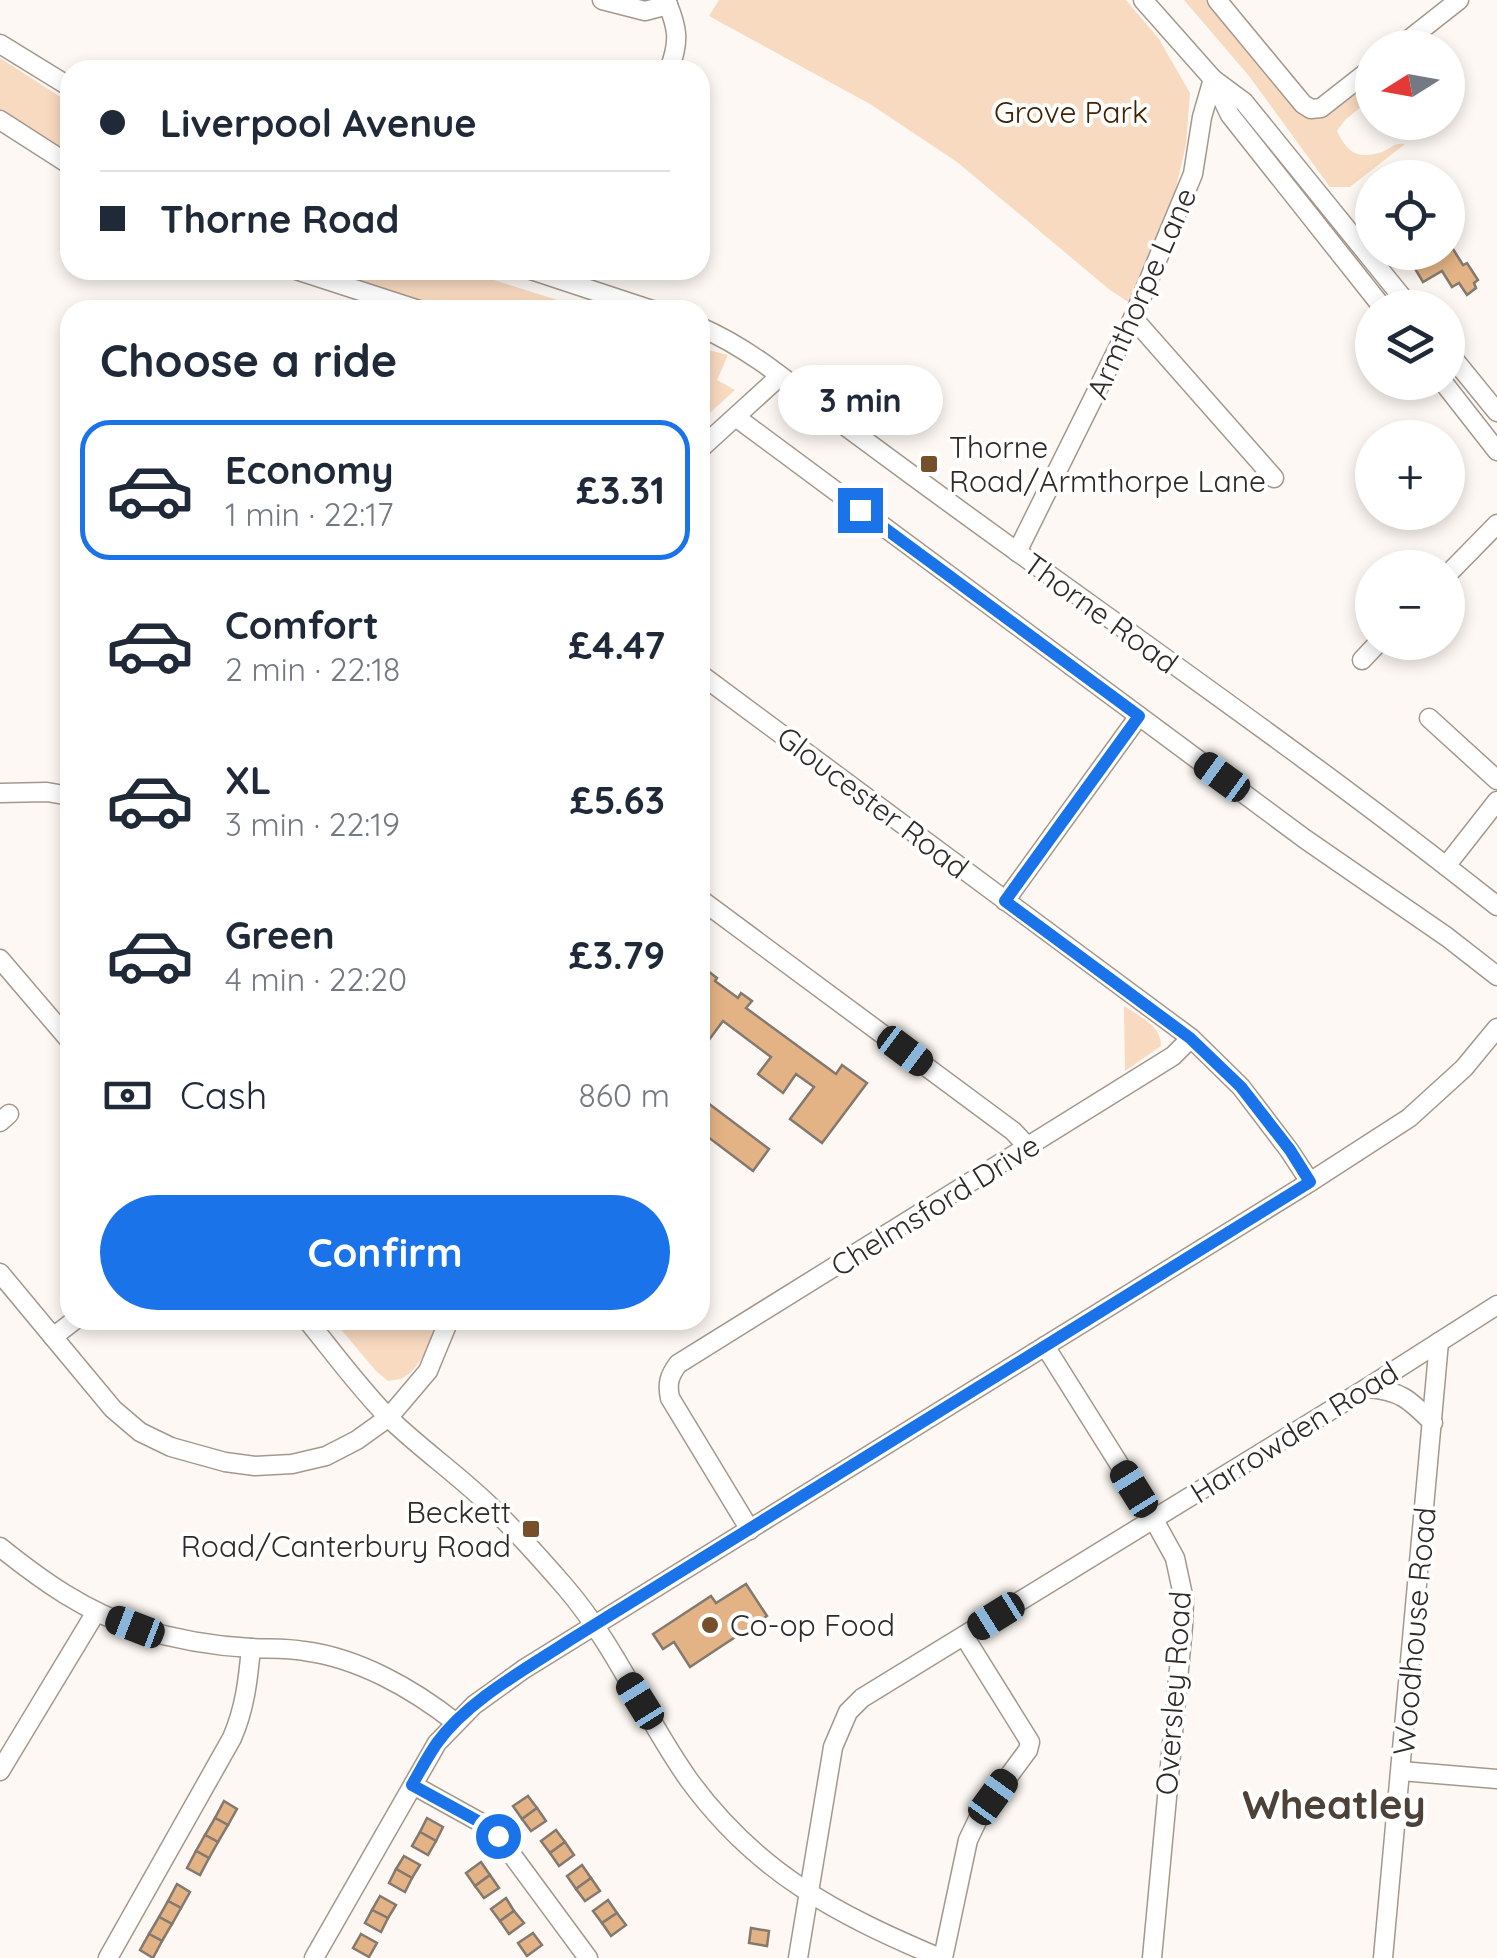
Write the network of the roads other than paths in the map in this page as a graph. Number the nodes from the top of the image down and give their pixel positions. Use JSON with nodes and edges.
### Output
{"nodes":[{"id":1,"x":602,"y":0,"type":"edge"},
{"id":2,"x":1143,"y":0,"type":"edge"},
{"id":3,"x":1218,"y":0,"type":"edge"},
{"id":4,"x":1459,"y":0,"type":"edge"},
{"id":5,"x":667,"y":2,"type":"edge"},
{"id":6,"x":1421,"y":30,"type":"edge"},
{"id":7,"x":0,"y":44,"type":"edge"},
{"id":8,"x":672,"y":60,"type":"edge"},
{"id":9,"x":1212,"y":79,"type":"junction"},
{"id":10,"x":60,"y":80,"type":"edge"},
{"id":11,"x":1355,"y":81,"type":"edge"},
{"id":12,"x":0,"y":120,"type":"edge"},
{"id":13,"x":60,"y":159,"type":"edge"},
{"id":14,"x":327,"y":280,"type":"edge"},
{"id":15,"x":591,"y":280,"type":"edge"},
{"id":16,"x":1369,"y":290,"type":"edge"},
{"id":17,"x":1396,"y":290,"type":"edge"},
{"id":18,"x":388,"y":300,"type":"edge"},
{"id":19,"x":632,"y":300,"type":"edge"},
{"id":20,"x":1133,"y":318,"type":"junction"},
{"id":21,"x":710,"y":332,"type":"edge"},
{"id":22,"x":1465,"y":373,"type":"edge"},
{"id":23,"x":780,"y":376,"type":"junction"},
{"id":24,"x":1457,"y":400,"type":"edge"},
{"id":25,"x":1497,"y":412,"type":"edge"},
{"id":26,"x":736,"y":418,"type":"junction"},
{"id":27,"x":710,"y":440,"type":"edge"},
{"id":28,"x":1497,"y":450,"type":"edge"},
{"id":29,"x":1274,"y":478,"type":"dead end"},
{"id":30,"x":1497,"y":524,"type":"edge"},
{"id":31,"x":1017,"y":552,"type":"junction"},
{"id":32,"x":1465,"y":557,"type":"edge"},
{"id":33,"x":710,"y":687,"type":"edge"},
{"id":34,"x":1139,"y":716,"type":"junction"},
{"id":35,"x":1429,"y":718,"type":"dead end"},
{"id":36,"x":1497,"y":780,"type":"edge"},
{"id":37,"x":0,"y":793,"type":"edge"},
{"id":38,"x":60,"y":795,"type":"edge"},
{"id":39,"x":1497,"y":801,"type":"edge"},
{"id":40,"x":1446,"y":866,"type":"junction"},
{"id":41,"x":1005,"y":901,"type":"junction"},
{"id":42,"x":710,"y":906,"type":"edge"},
{"id":43,"x":1497,"y":906,"type":"edge"},
{"id":44,"x":0,"y":960,"type":"edge"},
{"id":45,"x":1497,"y":976,"type":"edge"},
{"id":46,"x":1497,"y":1028,"type":"edge"},
{"id":47,"x":60,"y":1029,"type":"edge"},
{"id":48,"x":1190,"y":1038,"type":"junction"},
{"id":49,"x":1028,"y":1147,"type":"junction"},
{"id":50,"x":1310,"y":1182,"type":"junction"},
{"id":51,"x":2,"y":1281,"type":"edge"},
{"id":52,"x":1497,"y":1304,"type":"edge"},
{"id":53,"x":63,"y":1330,"type":"edge"},
{"id":54,"x":315,"y":1330,"type":"edge"},
{"id":55,"x":445,"y":1330,"type":"edge"},
{"id":56,"x":54,"y":1337,"type":"junction"},
{"id":57,"x":1440,"y":1342,"type":"junction"},
{"id":58,"x":1045,"y":1346,"type":"junction"},
{"id":59,"x":1367,"y":1388,"type":"junction"},
{"id":60,"x":389,"y":1417,"type":"junction"},
{"id":61,"x":1433,"y":1424,"type":"junction"},
{"id":62,"x":1152,"y":1518,"type":"junction"},
{"id":63,"x":750,"y":1530,"type":"junction"},
{"id":64,"x":0,"y":1547,"type":"edge"},
{"id":65,"x":96,"y":1612,"type":"junction"},
{"id":66,"x":593,"y":1626,"type":"junction"},
{"id":67,"x":964,"y":1636,"type":"junction"},
{"id":68,"x":251,"y":1648,"type":"junction"},
{"id":69,"x":455,"y":1722,"type":"junction"},
{"id":70,"x":1401,"y":1770,"type":"junction"},
{"id":71,"x":0,"y":1771,"type":"edge"},
{"id":72,"x":1497,"y":1779,"type":"edge"},
{"id":73,"x":412,"y":1785,"type":"junction"},
{"id":74,"x":808,"y":1894,"type":"junction"},
{"id":75,"x":108,"y":1958,"type":"edge"},
{"id":76,"x":314,"y":1958,"type":"edge"},
{"id":77,"x":588,"y":1958,"type":"edge"},
{"id":78,"x":798,"y":1958,"type":"edge"},
{"id":79,"x":941,"y":1958,"type":"edge"},
{"id":80,"x":1152,"y":1958,"type":"edge"},
{"id":81,"x":1383,"y":1958,"type":"edge"}],
"edges":[{"from":1,"to":5,"type":"street"},
{"from":2,"to":9,"type":"street"},
{"from":3,"to":11,"type":"street"},
{"from":4,"to":6,"type":"street"},
{"from":5,"to":8,"type":"street"},
{"from":7,"to":10,"type":"street"},
{"from":9,"to":16,"type":"street"},
{"from":9,"to":17,"type":"street"},
{"from":9,"to":20,"type":"street","name":"Armthorpe Lane"},
{"from":12,"to":13,"type":"street"},
{"from":14,"to":18,"type":"street"},
{"from":15,"to":19,"type":"street"},
{"from":20,"to":29,"type":"street"},
{"from":20,"to":31,"type":"street","name":"Armthorpe Lane"},
{"from":21,"to":23,"type":"street","name":"Thorne Road"},
{"from":22,"to":25,"type":"street"},
{"from":23,"to":26,"type":"street"},
{"from":23,"to":31,"type":"street","name":"Thorne Road"},
{"from":24,"to":28,"type":"street"},
{"from":26,"to":27,"type":"street"},
{"from":26,"to":34,"type":"street","name":"Thorne Road"},
{"from":30,"to":32,"type":"street"},
{"from":31,"to":40,"type":"street","name":"Thorne Road"},
{"from":33,"to":41,"type":"street","name":"Gloucester Road"},
{"from":34,"to":41,"type":"street"},
{"from":34,"to":45,"type":"street","name":"Thorne Road"},
{"from":35,"to":36,"type":"street"},
{"from":37,"to":38,"type":"street"},
{"from":39,"to":40,"type":"street"},
{"from":40,"to":43,"type":"street","name":"Thorne Road"},
{"from":41,"to":48,"type":"street","name":"Gloucester Road"},
{"from":42,"to":49,"type":"street"},
{"from":44,"to":47,"type":"street"},
{"from":46,"to":50,"type":"street"},
{"from":48,"to":49,"type":"street","name":"Chelmsford Drive"},
{"from":48,"to":50,"type":"street"},
{"from":49,"to":63,"type":"street","name":"Chelmsford Drive"},
{"from":50,"to":58,"type":"street"},
{"from":51,"to":56,"type":"street"},
{"from":52,"to":57,"type":"street","name":"Harrowden Road"},
{"from":53,"to":56,"type":"street"},
{"from":54,"to":60,"type":"street"},
{"from":55,"to":60,"type":"street"},
{"from":56,"to":60,"type":"street"},
{"from":57,"to":59,"type":"street","name":"Harrowden Road"},
{"from":57,"to":61,"type":"street","name":"Woodhouse Road"},
{"from":58,"to":62,"type":"street","name":"Oversley Road"},
{"from":58,"to":63,"type":"street"},
{"from":59,"to":61,"type":"street"},
{"from":59,"to":62,"type":"street","name":"Harrowden Road"},
{"from":60,"to":66,"type":"street"},
{"from":61,"to":70,"type":"street","name":"Woodhouse Road"},
{"from":62,"to":67,"type":"street","name":"Harrowden Road"},
{"from":62,"to":80,"type":"street","name":"Oversley Road"},
{"from":63,"to":66,"type":"street"},
{"from":64,"to":65,"type":"street"},
{"from":65,"to":68,"type":"street"},
{"from":65,"to":71,"type":"street"},
{"from":66,"to":69,"type":"street"},
{"from":66,"to":74,"type":"street"},
{"from":67,"to":74,"type":"street","name":"Harrowden Road"},
{"from":67,"to":79,"type":"street"},
{"from":68,"to":69,"type":"street"},
{"from":68,"to":75,"type":"street"},
{"from":69,"to":73,"type":"street"},
{"from":70,"to":72,"type":"street"},
{"from":70,"to":81,"type":"street","name":"Woodhouse Road"},
{"from":73,"to":76,"type":"street"},
{"from":73,"to":77,"type":"street"},
{"from":74,"to":78,"type":"street","name":"Harrowden Road"},
{"from":74,"to":79,"type":"street"}]}
